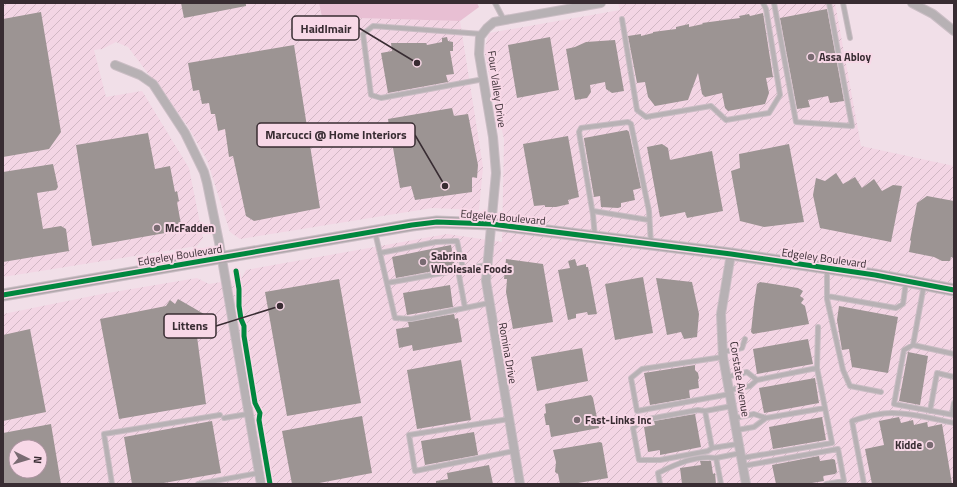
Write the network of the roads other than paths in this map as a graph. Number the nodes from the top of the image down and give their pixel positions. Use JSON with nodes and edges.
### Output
{"nodes":[{"id":1,"x":495,"y":3,"type":"edge"},
{"id":2,"x":601,"y":3,"type":"edge"},
{"id":3,"x":763,"y":3,"type":"edge"},
{"id":4,"x":774,"y":3,"type":"edge"},
{"id":5,"x":828,"y":3,"type":"edge"},
{"id":6,"x":843,"y":3,"type":"edge"},
{"id":7,"x":912,"y":3,"type":"edge"},
{"id":8,"x":581,"y":5,"type":"edge"},
{"id":9,"x":622,"y":19,"type":"dead end"},
{"id":10,"x":504,"y":21,"type":"junction"},
{"id":11,"x":954,"y":31,"type":"edge"},
{"id":12,"x":482,"y":34,"type":"junction"},
{"id":13,"x":850,"y":38,"type":"dead end"},
{"id":14,"x":115,"y":65,"type":"dead end"},
{"id":15,"x":484,"y":79,"type":"junction"},
{"id":16,"x":592,"y":211,"type":"junction"},
{"id":17,"x":649,"y":220,"type":"junction"},
{"id":18,"x":491,"y":224,"type":"junction"},
{"id":19,"x":375,"y":231,"type":"junction"},
{"id":20,"x":595,"y":237,"type":"junction"},
{"id":21,"x":651,"y":244,"type":"junction"},
{"id":22,"x":380,"y":253,"type":"junction"},
{"id":23,"x":731,"y":254,"type":"junction"},
{"id":24,"x":221,"y":258,"type":"junction"},
{"id":25,"x":487,"y":265,"type":"junction"},
{"id":26,"x":826,"y":268,"type":"junction"},
{"id":27,"x":463,"y":269,"type":"junction"},
{"id":28,"x":458,"y":270,"type":"junction"},
{"id":29,"x":906,"y":282,"type":"junction"},
{"id":30,"x":387,"y":283,"type":"junction"},
{"id":31,"x":924,"y":285,"type":"junction"},
{"id":32,"x":954,"y":290,"type":"edge"},
{"id":33,"x":3,"y":295,"type":"edge"},
{"id":34,"x":827,"y":296,"type":"junction"},
{"id":35,"x":488,"y":303,"type":"junction"},
{"id":36,"x":465,"y":308,"type":"junction"},
{"id":37,"x":818,"y":327,"type":"dead end"},
{"id":38,"x":745,"y":339,"type":"dead end"},
{"id":39,"x":913,"y":345,"type":"junction"},
{"id":40,"x":723,"y":354,"type":"junction"},
{"id":41,"x":954,"y":354,"type":"edge"},
{"id":42,"x":817,"y":368,"type":"junction"},
{"id":43,"x":727,"y":377,"type":"junction"},
{"id":44,"x":954,"y":377,"type":"edge"},
{"id":45,"x":757,"y":380,"type":"junction"},
{"id":46,"x":730,"y":392,"type":"junction"},
{"id":47,"x":881,"y":392,"type":"dead end"},
{"id":48,"x":954,"y":403,"type":"edge"},
{"id":49,"x":732,"y":406,"type":"junction"},
{"id":50,"x":825,"y":408,"type":"junction"},
{"id":51,"x":705,"y":411,"type":"junction"},
{"id":52,"x":930,"y":411,"type":"junction"},
{"id":53,"x":248,"y":414,"type":"junction"},
{"id":54,"x":953,"y":414,"type":"edge"},
{"id":55,"x":735,"y":418,"type":"junction"},
{"id":56,"x":766,"y":418,"type":"junction"},
{"id":57,"x":509,"y":419,"type":"junction"},
{"id":58,"x":954,"y":423,"type":"edge"},
{"id":59,"x":737,"y":430,"type":"junction"},
{"id":60,"x":739,"y":444,"type":"junction"},
{"id":61,"x":712,"y":448,"type":"junction"},
{"id":62,"x":514,"y":451,"type":"junction"},
{"id":63,"x":716,"y":458,"type":"junction"},
{"id":64,"x":742,"y":459,"type":"junction"},
{"id":65,"x":259,"y":473,"type":"junction"},
{"id":66,"x":112,"y":484,"type":"edge"},
{"id":67,"x":198,"y":484,"type":"edge"},
{"id":68,"x":261,"y":484,"type":"edge"},
{"id":69,"x":520,"y":484,"type":"edge"},
{"id":70,"x":660,"y":484,"type":"edge"},
{"id":71,"x":721,"y":484,"type":"edge"},
{"id":72,"x":746,"y":484,"type":"edge"},
{"id":73,"x":826,"y":484,"type":"edge"},
{"id":74,"x":864,"y":484,"type":"edge"}],
"edges":[{"from":1,"to":10,"type":"lane"},
{"from":2,"to":8,"type":"street"},
{"from":3,"to":9,"type":"lane"},
{"from":4,"to":5,"type":"lane"},
{"from":6,"to":13,"type":"lane"},
{"from":7,"to":11,"type":"street"},
{"from":8,"to":10,"type":"street"},
{"from":10,"to":12,"type":"street"},
{"from":12,"to":15,"type":"street","name":"Four Valley Drive"},
{"from":12,"to":15,"type":"lane"},
{"from":14,"to":24,"type":"street"},
{"from":15,"to":18,"type":"street","name":"Four Valley Drive"},
{"from":16,"to":17,"type":"lane"},
{"from":16,"to":17,"type":"lane"},
{"from":16,"to":20,"type":"lane"},
{"from":17,"to":21,"type":"lane"},
{"from":18,"to":19,"type":"street","name":"Edgeley Boulevard"},
{"from":18,"to":20,"type":"street","name":"Edgeley Boulevard"},
{"from":18,"to":25,"type":"street","name":"Romina Drive"},
{"from":19,"to":22,"type":"lane"},
{"from":19,"to":24,"type":"street","name":"Edgeley Boulevard"},
{"from":20,"to":21,"type":"street","name":"Edgeley Boulevard"},
{"from":21,"to":23,"type":"street","name":"Edgeley Boulevard"},
{"from":22,"to":27,"type":"lane"},
{"from":22,"to":30,"type":"lane"},
{"from":23,"to":26,"type":"street","name":"Edgeley Boulevard"},
{"from":23,"to":40,"type":"street","name":"Corstate Avenue"},
{"from":24,"to":33,"type":"street","name":"Edgeley Boulevard"},
{"from":24,"to":53,"type":"street"},
{"from":25,"to":27,"type":"lane"},
{"from":25,"to":35,"type":"street","name":"Romina Drive"},
{"from":26,"to":29,"type":"street","name":"Edgeley Boulevard"},
{"from":26,"to":34,"type":"lane"},
{"from":27,"to":28,"type":"lane"},
{"from":28,"to":30,"type":"lane"},
{"from":28,"to":36,"type":"lane"},
{"from":29,"to":31,"type":"street","name":"Edgeley Boulevard"},
{"from":29,"to":34,"type":"lane"},
{"from":30,"to":36,"type":"lane"},
{"from":31,"to":32,"type":"street","name":"Edgeley Boulevard"},
{"from":31,"to":39,"type":"lane"},
{"from":34,"to":47,"type":"lane"},
{"from":35,"to":36,"type":"lane"},
{"from":35,"to":57,"type":"street","name":"Romina Drive"},
{"from":37,"to":42,"type":"lane"},
{"from":38,"to":40,"type":"lane"},
{"from":39,"to":41,"type":"lane"},
{"from":39,"to":52,"type":"lane"},
{"from":40,"to":43,"type":"street","name":"Corstate Avenue"},
{"from":40,"to":46,"type":"lane"},
{"from":42,"to":45,"type":"lane"},
{"from":42,"to":50,"type":"lane"},
{"from":43,"to":45,"type":"lane"},
{"from":43,"to":46,"type":"street","name":"Corstate Avenue"},
{"from":44,"to":52,"type":"lane"},
{"from":45,"to":46,"type":"lane"},
{"from":46,"to":49,"type":"street","name":"Corstate Avenue"},
{"from":48,"to":54,"type":"lane"},
{"from":49,"to":51,"type":"lane"},
{"from":49,"to":55,"type":"street","name":"Corstate Avenue"},
{"from":50,"to":56,"type":"lane"},
{"from":50,"to":64,"type":"lane"},
{"from":51,"to":61,"type":"lane"},
{"from":51,"to":61,"type":"lane"},
{"from":52,"to":54,"type":"lane"},
{"from":53,"to":65,"type":"street"},
{"from":53,"to":66,"type":"lane"},
{"from":55,"to":56,"type":"lane"},
{"from":55,"to":59,"type":"street","name":"Corstate Avenue"},
{"from":56,"to":59,"type":"lane"},
{"from":57,"to":62,"type":"street","name":"Romina Drive"},
{"from":57,"to":62,"type":"lane"},
{"from":58,"to":74,"type":"lane"},
{"from":59,"to":60,"type":"street","name":"Corstate Avenue"},
{"from":60,"to":61,"type":"lane"},
{"from":60,"to":64,"type":"street","name":"Corstate Avenue"},
{"from":62,"to":69,"type":"street","name":"Romina Drive"},
{"from":63,"to":64,"type":"lane"},
{"from":63,"to":70,"type":"lane"},
{"from":63,"to":71,"type":"lane"},
{"from":64,"to":72,"type":"street","name":"Corstate Avenue"},
{"from":64,"to":73,"type":"lane"},
{"from":65,"to":67,"type":"lane"},
{"from":65,"to":68,"type":"street"}]}
